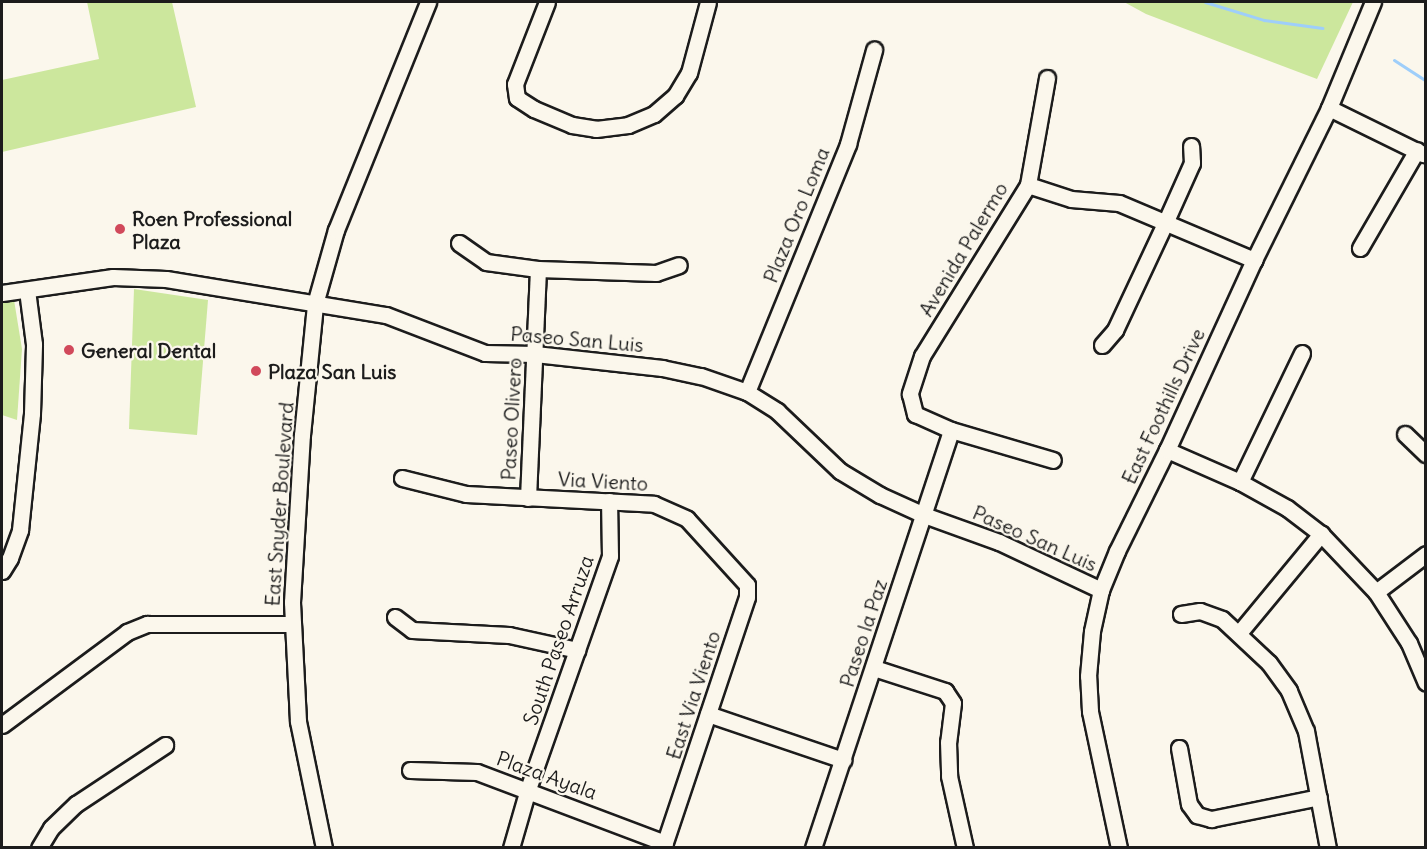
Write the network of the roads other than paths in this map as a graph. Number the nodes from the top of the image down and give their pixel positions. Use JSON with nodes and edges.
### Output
{"nodes":[{"id":1,"x":428,"y":2,"type":"edge"},
{"id":2,"x":547,"y":2,"type":"edge"},
{"id":3,"x":708,"y":2,"type":"edge"},
{"id":4,"x":1373,"y":2,"type":"edge"},
{"id":5,"x":874,"y":50,"type":"dead end"},
{"id":6,"x":1047,"y":78,"type":"dead end"},
{"id":7,"x":1329,"y":108,"type":"junction"},
{"id":8,"x":1191,"y":146,"type":"dead end"},
{"id":9,"x":1421,"y":153,"type":"edge"},
{"id":10,"x":1028,"y":184,"type":"junction"},
{"id":11,"x":1166,"y":221,"type":"junction"},
{"id":12,"x":459,"y":243,"type":"dead end"},
{"id":13,"x":1360,"y":248,"type":"dead end"},
{"id":14,"x":1254,"y":260,"type":"junction"},
{"id":15,"x":679,"y":265,"type":"dead end"},
{"id":16,"x":538,"y":269,"type":"junction"},
{"id":17,"x":27,"y":290,"type":"junction"},
{"id":18,"x":2,"y":293,"type":"edge"},
{"id":19,"x":315,"y":304,"type":"junction"},
{"id":20,"x":1102,"y":345,"type":"dead end"},
{"id":21,"x":1302,"y":353,"type":"dead end"},
{"id":22,"x":535,"y":354,"type":"junction"},
{"id":23,"x":747,"y":393,"type":"junction"},
{"id":24,"x":951,"y":430,"type":"junction"},
{"id":25,"x":1405,"y":434,"type":"dead end"},
{"id":26,"x":1167,"y":450,"type":"junction"},
{"id":27,"x":1425,"y":454,"type":"edge"},
{"id":28,"x":1053,"y":460,"type":"dead end"},
{"id":29,"x":402,"y":478,"type":"dead end"},
{"id":30,"x":1240,"y":482,"type":"junction"},
{"id":31,"x":528,"y":498,"type":"junction"},
{"id":32,"x":609,"y":501,"type":"junction"},
{"id":33,"x":924,"y":514,"type":"junction"},
{"id":34,"x":1321,"y":534,"type":"junction"},
{"id":35,"x":1425,"y":554,"type":"edge"},
{"id":36,"x":727,"y":561,"type":"joint"},
{"id":37,"x":2,"y":571,"type":"edge"},
{"id":38,"x":1101,"y":590,"type":"junction"},
{"id":39,"x":1376,"y":592,"type":"junction"},
{"id":40,"x":1181,"y":614,"type":"dead end"},
{"id":41,"x":395,"y":617,"type":"dead end"},
{"id":42,"x":293,"y":624,"type":"junction"},
{"id":43,"x":1239,"y":633,"type":"junction"},
{"id":44,"x":577,"y":650,"type":"junction"},
{"id":45,"x":874,"y":668,"type":"junction"},
{"id":46,"x":1425,"y":683,"type":"edge"},
{"id":47,"x":708,"y":714,"type":"junction"},
{"id":48,"x":2,"y":725,"type":"edge"},
{"id":49,"x":165,"y":745,"type":"dead end"},
{"id":50,"x":1179,"y":748,"type":"dead end"},
{"id":51,"x":843,"y":760,"type":"junction"},
{"id":52,"x":410,"y":770,"type":"dead end"},
{"id":53,"x":528,"y":789,"type":"junction"},
{"id":54,"x":1319,"y":797,"type":"junction"},
{"id":55,"x":664,"y":845,"type":"edge"},
{"id":56,"x":39,"y":848,"type":"edge"},
{"id":57,"x":324,"y":848,"type":"edge"},
{"id":58,"x":511,"y":848,"type":"edge"},
{"id":59,"x":813,"y":848,"type":"edge"},
{"id":60,"x":965,"y":848,"type":"edge"},
{"id":61,"x":1119,"y":848,"type":"edge"},
{"id":62,"x":1328,"y":848,"type":"edge"}],
"edges":[{"from":1,"to":19,"type":"street","name":"East Snyder Boulevard"},
{"from":2,"to":3,"type":"street"},
{"from":4,"to":7,"type":"street","name":"East Foothills Drive"},
{"from":5,"to":23,"type":"street","name":"Plaza Oro Loma"},
{"from":6,"to":10,"type":"street","name":"Avenida Palermo"},
{"from":7,"to":9,"type":"street"},
{"from":7,"to":14,"type":"street","name":"East Foothills Drive"},
{"from":8,"to":11,"type":"street"},
{"from":9,"to":13,"type":"street"},
{"from":10,"to":11,"type":"street"},
{"from":10,"to":24,"type":"street","name":"Avenida Palermo"},
{"from":11,"to":14,"type":"street"},
{"from":11,"to":20,"type":"street"},
{"from":12,"to":16,"type":"street"},
{"from":14,"to":26,"type":"street","name":"East Foothills Drive"},
{"from":15,"to":16,"type":"street"},
{"from":16,"to":22,"type":"street","name":"Paseo Olivero"},
{"from":17,"to":18,"type":"street","name":"Paseo San Luis"},
{"from":17,"to":19,"type":"street","name":"Paseo San Luis"},
{"from":17,"to":37,"type":"street"},
{"from":19,"to":22,"type":"street","name":"Paseo San Luis"},
{"from":19,"to":42,"type":"street","name":"East Snyder Boulevard"},
{"from":21,"to":30,"type":"street"},
{"from":22,"to":23,"type":"street","name":"Paseo San Luis"},
{"from":22,"to":31,"type":"street","name":"Paseo Olivero"},
{"from":23,"to":33,"type":"street","name":"Paseo San Luis"},
{"from":24,"to":28,"type":"street"},
{"from":24,"to":33,"type":"street","name":"Paseo la Paz"},
{"from":25,"to":27,"type":"street"},
{"from":26,"to":30,"type":"street"},
{"from":26,"to":38,"type":"street","name":"East Foothills Drive"},
{"from":29,"to":31,"type":"street","name":"Via Viento"},
{"from":30,"to":34,"type":"street"},
{"from":31,"to":32,"type":"street","name":"Via Viento"},
{"from":32,"to":36,"type":"street","name":"Via Viento"},
{"from":32,"to":44,"type":"street","name":"South Paseo Arruza"},
{"from":33,"to":38,"type":"street","name":"Paseo San Luis"},
{"from":33,"to":45,"type":"street","name":"Paseo la Paz"},
{"from":34,"to":39,"type":"street"},
{"from":34,"to":43,"type":"street"},
{"from":35,"to":39,"type":"street"},
{"from":36,"to":47,"type":"street","name":"East Via Viento"},
{"from":38,"to":61,"type":"street","name":"East Foothills Drive"},
{"from":39,"to":46,"type":"street"},
{"from":40,"to":43,"type":"street"},
{"from":41,"to":44,"type":"street"},
{"from":42,"to":48,"type":"street"},
{"from":42,"to":57,"type":"street","name":"East Snyder Boulevard"},
{"from":43,"to":54,"type":"street"},
{"from":44,"to":53,"type":"street","name":"South Paseo Arruza"},
{"from":45,"to":51,"type":"street","name":"Paseo la Paz"},
{"from":45,"to":60,"type":"street"},
{"from":47,"to":51,"type":"street"},
{"from":47,"to":55,"type":"street","name":"East Via Viento"},
{"from":49,"to":56,"type":"street"},
{"from":50,"to":54,"type":"street"},
{"from":51,"to":59,"type":"street","name":"Paseo la Paz"},
{"from":52,"to":53,"type":"street","name":"Plaza Ayala"},
{"from":53,"to":55,"type":"street","name":"Plaza Ayala"},
{"from":53,"to":58,"type":"street","name":"South Paseo Arruza"},
{"from":54,"to":62,"type":"street"}]}
